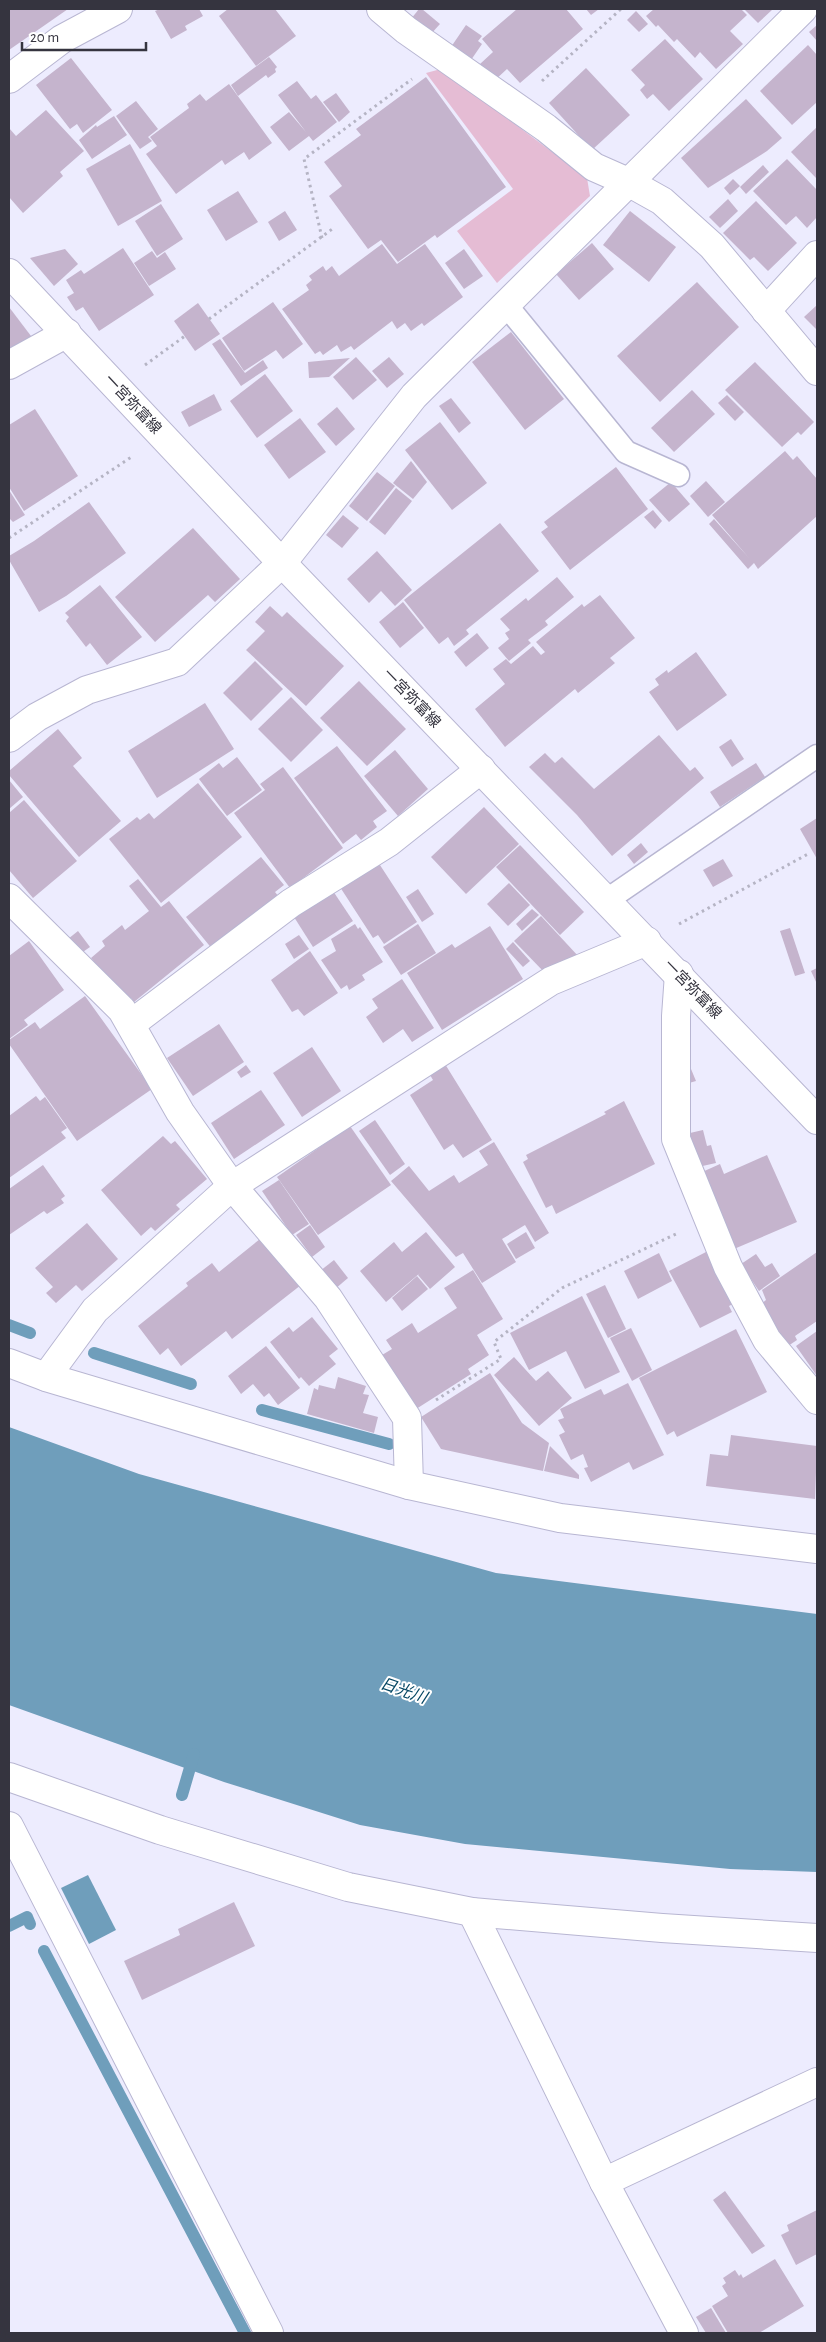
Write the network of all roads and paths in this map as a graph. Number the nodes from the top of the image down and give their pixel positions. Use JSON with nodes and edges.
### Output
{"nodes":[{"id":1,"x":381,"y":9,"type":"edge"},
{"id":2,"x":621,"y":9,"type":"edge"},
{"id":3,"x":803,"y":9,"type":"edge"},
{"id":4,"x":111,"y":10,"type":"edge"},
{"id":5,"x":443,"y":56,"type":"junction"},
{"id":6,"x":9,"y":79,"type":"edge"},
{"id":7,"x":515,"y":107,"type":"junction"},
{"id":8,"x":628,"y":182,"type":"junction"},
{"id":9,"x":335,"y":227,"type":"dead end"},
{"id":10,"x":322,"y":238,"type":"junction"},
{"id":11,"x":817,"y":255,"type":"edge"},
{"id":12,"x":9,"y":273,"type":"edge"},
{"id":13,"x":506,"y":304,"type":"junction"},
{"id":14,"x":766,"y":312,"type":"junction"},
{"id":15,"x":210,"y":319,"type":"dead end"},
{"id":16,"x":67,"y":333,"type":"junction"},
{"id":17,"x":185,"y":336,"type":"dead end"},
{"id":18,"x":9,"y":365,"type":"edge"},
{"id":19,"x":817,"y":371,"type":"edge"},
{"id":20,"x":116,"y":386,"type":"junction"},
{"id":21,"x":162,"y":435,"type":"junction"},
{"id":22,"x":678,"y":475,"type":"dead end"},
{"id":23,"x":9,"y":538,"type":"edge"},
{"id":24,"x":282,"y":563,"type":"junction"},
{"id":25,"x":9,"y":738,"type":"edge"},
{"id":26,"x":817,"y":756,"type":"edge"},
{"id":27,"x":481,"y":769,"type":"junction"},
{"id":28,"x":808,"y":854,"type":"dead end"},
{"id":29,"x":9,"y":898,"type":"edge"},
{"id":30,"x":607,"y":900,"type":"junction"},
{"id":31,"x":647,"y":942,"type":"junction"},
{"id":32,"x":679,"y":974,"type":"junction"},
{"id":33,"x":131,"y":1024,"type":"junction"},
{"id":34,"x":817,"y":1120,"type":"edge"},
{"id":35,"x":232,"y":1186,"type":"junction"},
{"id":36,"x":708,"y":1219,"type":"junction"},
{"id":37,"x":9,"y":1363,"type":"edge"},
{"id":38,"x":46,"y":1377,"type":"junction"},
{"id":39,"x":817,"y":1400,"type":"edge"},
{"id":40,"x":407,"y":1418,"type":"junction"},
{"id":41,"x":409,"y":1485,"type":"junction"},
{"id":42,"x":817,"y":1549,"type":"edge"},
{"id":43,"x":9,"y":1777,"type":"edge"},
{"id":44,"x":9,"y":1826,"type":"edge"},
{"id":45,"x":472,"y":1912,"type":"junction"},
{"id":46,"x":817,"y":1938,"type":"edge"},
{"id":47,"x":817,"y":2082,"type":"edge"},
{"id":48,"x":604,"y":2182,"type":"junction"},
{"id":49,"x":269,"y":2333,"type":"edge"},
{"id":50,"x":684,"y":2333,"type":"edge"}],
"edges":[{"from":1,"to":5,"type":"street"},
{"from":2,"to":7,"type":"path"},
{"from":3,"to":8,"type":"street"},
{"from":4,"to":6,"type":"street"},
{"from":5,"to":7,"type":"street"},
{"from":5,"to":10,"type":"path"},
{"from":7,"to":8,"type":"street"},
{"from":8,"to":13,"type":"street"},
{"from":8,"to":14,"type":"street"},
{"from":9,"to":10,"type":"path"},
{"from":10,"to":15,"type":"path"},
{"from":11,"to":14,"type":"street"},
{"from":12,"to":16,"type":"street","name":"一宮弥富線"},
{"from":13,"to":22,"type":"lane"},
{"from":13,"to":24,"type":"street"},
{"from":14,"to":19,"type":"street"},
{"from":16,"to":18,"type":"street"},
{"from":16,"to":20,"type":"street","name":"一宮弥富線"},
{"from":17,"to":20,"type":"path"},
{"from":20,"to":21,"type":"street","name":"一宮弥富線"},
{"from":21,"to":23,"type":"path"},
{"from":21,"to":24,"type":"street","name":"一宮弥富線"},
{"from":24,"to":25,"type":"street"},
{"from":24,"to":27,"type":"street","name":"一宮弥富線"},
{"from":26,"to":30,"type":"lane"},
{"from":27,"to":30,"type":"street","name":"一宮弥富線"},
{"from":27,"to":33,"type":"street"},
{"from":28,"to":31,"type":"path"},
{"from":29,"to":33,"type":"street"},
{"from":30,"to":31,"type":"street","name":"一宮弥富線"},
{"from":31,"to":32,"type":"street","name":"一宮弥富線"},
{"from":31,"to":35,"type":"street"},
{"from":32,"to":34,"type":"street","name":"一宮弥富線"},
{"from":32,"to":36,"type":"street"},
{"from":33,"to":35,"type":"street"},
{"from":35,"to":38,"type":"street"},
{"from":35,"to":40,"type":"street"},
{"from":36,"to":39,"type":"street"},
{"from":36,"to":40,"type":"path"},
{"from":37,"to":38,"type":"street"},
{"from":38,"to":41,"type":"street"},
{"from":40,"to":41,"type":"street"},
{"from":41,"to":42,"type":"street"},
{"from":43,"to":45,"type":"street"},
{"from":44,"to":49,"type":"street"},
{"from":45,"to":46,"type":"street"},
{"from":45,"to":48,"type":"street"},
{"from":47,"to":48,"type":"street"},
{"from":48,"to":50,"type":"street"}]}
